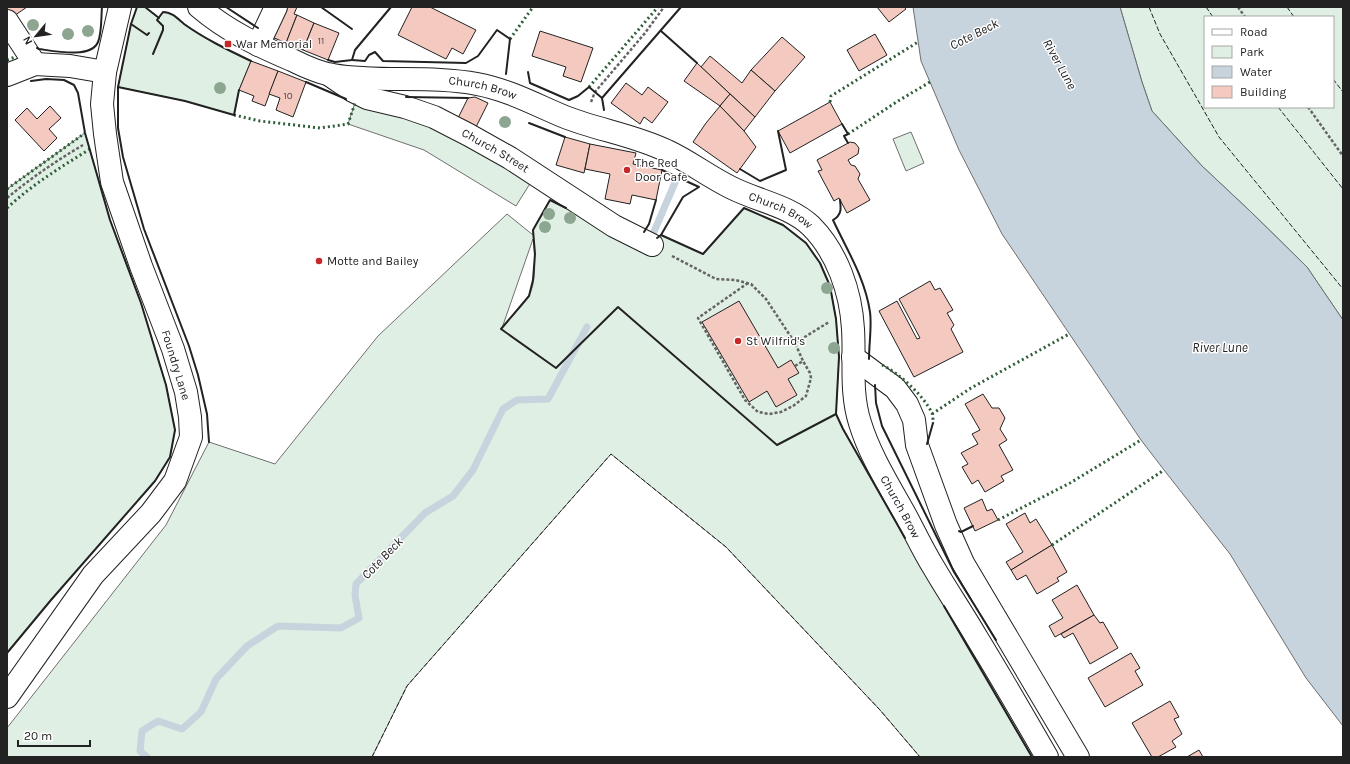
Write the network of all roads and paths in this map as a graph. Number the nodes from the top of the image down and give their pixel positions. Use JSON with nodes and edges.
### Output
{"nodes":[{"id":1,"x":120,"y":7,"type":"edge"},
{"id":2,"x":199,"y":7,"type":"edge"},
{"id":3,"x":276,"y":7,"type":"edge"},
{"id":4,"x":664,"y":7,"type":"edge"},
{"id":5,"x":1238,"y":7,"type":"edge"},
{"id":6,"x":1244,"y":16,"type":"edge"},
{"id":7,"x":7,"y":21,"type":"edge"},
{"id":8,"x":258,"y":45,"type":"junction"},
{"id":9,"x":36,"y":64,"type":"junction"},
{"id":10,"x":105,"y":72,"type":"junction"},
{"id":11,"x":330,"y":75,"type":"junction"},
{"id":12,"x":7,"y":76,"type":"edge"},
{"id":13,"x":1309,"y":108,"type":"edge"},
{"id":14,"x":582,"y":123,"type":"junction"},
{"id":15,"x":105,"y":134,"type":"junction"},
{"id":16,"x":1343,"y":156,"type":"edge"},
{"id":17,"x":7,"y":198,"type":"edge"},
{"id":18,"x":652,"y":245,"type":"joint"},
{"id":19,"x":748,"y":283,"type":"junction"},
{"id":20,"x":832,"y":321,"type":"dead end"},
{"id":21,"x":794,"y":343,"type":"junction"},
{"id":22,"x":853,"y":357,"type":"junction"},
{"id":23,"x":803,"y":361,"type":"junction"},
{"id":24,"x":795,"y":366,"type":"dead end"},
{"id":25,"x":7,"y":697,"type":"edge"},
{"id":26,"x":1047,"y":757,"type":"edge"},
{"id":27,"x":1078,"y":757,"type":"edge"}],
"edges":[{"from":1,"to":10,"type":"street","name":"Foundry Lane"},
{"from":2,"to":8,"type":"street","name":"Church Brow"},
{"from":3,"to":8,"type":"street"},
{"from":4,"to":14,"type":"path"},
{"from":5,"to":6,"type":"path"},
{"from":7,"to":9,"type":"street"},
{"from":8,"to":11,"type":"street","name":"Church Brow"},
{"from":9,"to":10,"type":"street"},
{"from":9,"to":12,"type":"street"},
{"from":10,"to":15,"type":"street","name":"Foundry Lane"},
{"from":11,"to":14,"type":"street","name":"Church Brow"},
{"from":11,"to":18,"type":"street","name":"Church Street"},
{"from":13,"to":16,"type":"path"},
{"from":14,"to":22,"type":"street","name":"Church Brow"},
{"from":15,"to":17,"type":"path"},
{"from":15,"to":25,"type":"street","name":"Foundry Lane"},
{"from":18,"to":19,"type":"path"},
{"from":19,"to":21,"type":"path"},
{"from":19,"to":23,"type":"path"},
{"from":20,"to":21,"type":"path"},
{"from":21,"to":23,"type":"path"},
{"from":22,"to":26,"type":"street","name":"Church Brow"},
{"from":22,"to":27,"type":"street"},
{"from":23,"to":24,"type":"path"}]}
